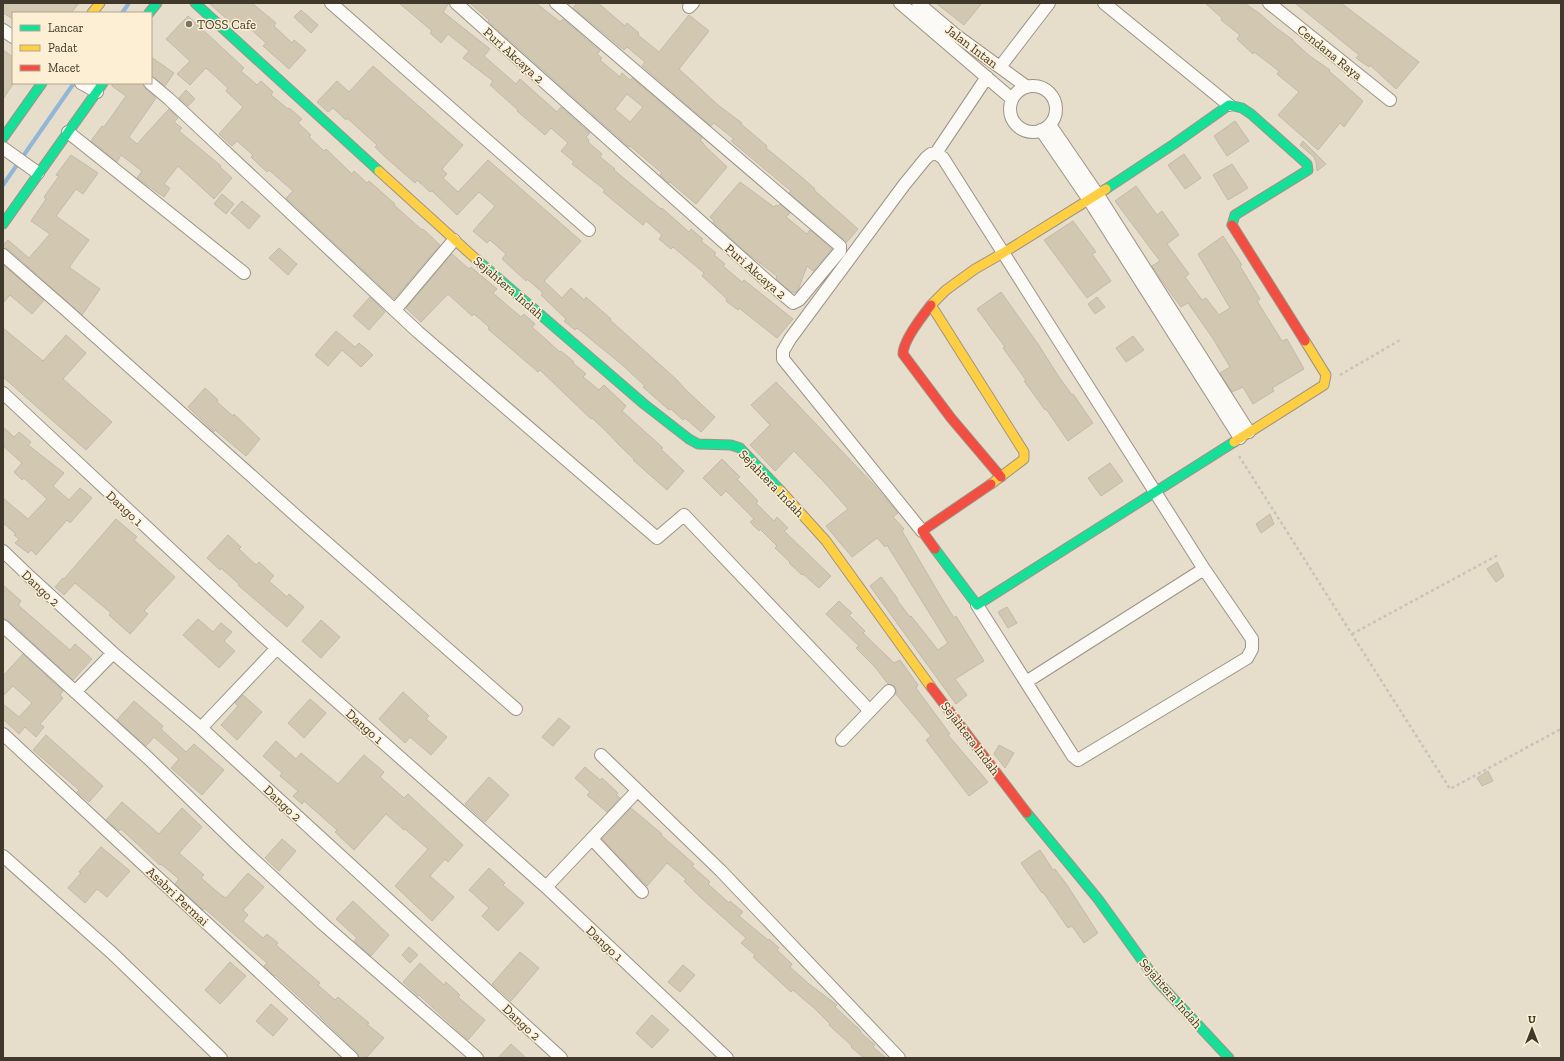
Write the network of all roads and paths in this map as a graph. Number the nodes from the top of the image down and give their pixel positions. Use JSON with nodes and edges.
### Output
{"nodes":[{"id":1,"x":100,"y":3,"type":"edge"},
{"id":2,"x":157,"y":3,"type":"edge"},
{"id":3,"x":195,"y":3,"type":"edge"},
{"id":4,"x":331,"y":3,"type":"edge"},
{"id":5,"x":456,"y":3,"type":"edge"},
{"id":6,"x":556,"y":3,"type":"edge"},
{"id":7,"x":900,"y":3,"type":"edge"},
{"id":8,"x":918,"y":3,"type":"edge"},
{"id":9,"x":1050,"y":3,"type":"edge"},
{"id":10,"x":1104,"y":3,"type":"edge"},
{"id":11,"x":1269,"y":3,"type":"edge"},
{"id":12,"x":93,"y":12,"type":"edge"},
{"id":13,"x":151,"y":12,"type":"edge"},
{"id":14,"x":3,"y":30,"type":"edge"},
{"id":15,"x":12,"y":36,"type":"edge"},
{"id":16,"x":1000,"y":67,"type":"junction"},
{"id":17,"x":987,"y":77,"type":"junction"},
{"id":18,"x":41,"y":84,"type":"edge"},
{"id":19,"x":151,"y":84,"type":"edge"},
{"id":20,"x":92,"y":87,"type":"edge"},
{"id":21,"x":1027,"y":87,"type":"junction"},
{"id":22,"x":1012,"y":99,"type":"junction"},
{"id":23,"x":1390,"y":100,"type":"dead end"},
{"id":24,"x":1229,"y":105,"type":"junction"},
{"id":25,"x":1046,"y":127,"type":"junction"},
{"id":26,"x":68,"y":132,"type":"junction"},
{"id":27,"x":3,"y":138,"type":"edge"},
{"id":28,"x":3,"y":148,"type":"edge"},
{"id":29,"x":936,"y":153,"type":"junction"},
{"id":30,"x":34,"y":170,"type":"junction"},
{"id":31,"x":1093,"y":198,"type":"junction"},
{"id":32,"x":3,"y":224,"type":"edge"},
{"id":33,"x":589,"y":230,"type":"dead end"},
{"id":34,"x":454,"y":240,"type":"junction"},
{"id":35,"x":1003,"y":253,"type":"junction"},
{"id":36,"x":3,"y":255,"type":"edge"},
{"id":37,"x":244,"y":273,"type":"dead end"},
{"id":38,"x":931,"y":305,"type":"junction"},
{"id":39,"x":395,"y":310,"type":"junction"},
{"id":40,"x":1400,"y":340,"type":"dead end"},
{"id":41,"x":1324,"y":385,"type":"junction"},
{"id":42,"x":3,"y":394,"type":"edge"},
{"id":43,"x":1240,"y":438,"type":"junction"},
{"id":44,"x":1001,"y":477,"type":"junction"},
{"id":45,"x":1155,"y":492,"type":"junction"},
{"id":46,"x":922,"y":531,"type":"junction"},
{"id":47,"x":3,"y":551,"type":"edge"},
{"id":48,"x":1498,"y":555,"type":"dead end"},
{"id":49,"x":1204,"y":569,"type":"junction"},
{"id":50,"x":977,"y":604,"type":"junction"},
{"id":51,"x":3,"y":626,"type":"edge"},
{"id":52,"x":1352,"y":634,"type":"junction"},
{"id":53,"x":278,"y":648,"type":"junction"},
{"id":54,"x":113,"y":653,"type":"junction"},
{"id":55,"x":1026,"y":682,"type":"junction"},
{"id":56,"x":889,"y":691,"type":"dead end"},
{"id":57,"x":75,"y":692,"type":"junction"},
{"id":58,"x":516,"y":709,"type":"dead end"},
{"id":59,"x":870,"y":712,"type":"junction"},
{"id":60,"x":201,"y":728,"type":"junction"},
{"id":61,"x":1561,"y":728,"type":"edge"},
{"id":62,"x":3,"y":734,"type":"edge"},
{"id":63,"x":842,"y":740,"type":"dead end"},
{"id":64,"x":601,"y":755,"type":"dead end"},
{"id":65,"x":637,"y":791,"type":"junction"},
{"id":66,"x":592,"y":839,"type":"junction"},
{"id":67,"x":3,"y":856,"type":"edge"},
{"id":68,"x":546,"y":887,"type":"junction"},
{"id":69,"x":642,"y":892,"type":"dead end"},
{"id":70,"x":221,"y":1058,"type":"edge"},
{"id":71,"x":352,"y":1058,"type":"edge"},
{"id":72,"x":476,"y":1058,"type":"edge"},
{"id":73,"x":561,"y":1058,"type":"edge"},
{"id":74,"x":727,"y":1058,"type":"edge"},
{"id":75,"x":899,"y":1058,"type":"edge"},
{"id":76,"x":1229,"y":1058,"type":"edge"}],
"edges":[{"from":1,"to":12,"type":"street"},
{"from":2,"to":13,"type":"street"},
{"from":3,"to":34,"type":"street","name":"Sejahtera Indah"},
{"from":4,"to":33,"type":"street"},
{"from":5,"to":6,"type":"street","name":"Puri Akcaya 2"},
{"from":7,"to":17,"type":"street"},
{"from":8,"to":16,"type":"street","name":"Jalan Intan"},
{"from":9,"to":16,"type":"street"},
{"from":10,"to":24,"type":"street"},
{"from":11,"to":23,"type":"street","name":"Cendana Raya"},
{"from":14,"to":15,"type":"street"},
{"from":16,"to":21,"type":"street","name":"Jalan Intan"},
{"from":17,"to":22,"type":"street"},
{"from":17,"to":29,"type":"street"},
{"from":18,"to":27,"type":"street"},
{"from":19,"to":39,"type":"street"},
{"from":20,"to":26,"type":"street"},
{"from":21,"to":22,"type":"street"},
{"from":21,"to":25,"type":"street"},
{"from":22,"to":25,"type":"street"},
{"from":24,"to":31,"type":"street"},
{"from":24,"to":41,"type":"street"},
{"from":25,"to":31,"type":"street"},
{"from":26,"to":30,"type":"street"},
{"from":26,"to":37,"type":"street"},
{"from":28,"to":30,"type":"street"},
{"from":29,"to":35,"type":"street"},
{"from":29,"to":46,"type":"street"},
{"from":30,"to":32,"type":"street"},
{"from":31,"to":35,"type":"street"},
{"from":31,"to":43,"type":"street"},
{"from":34,"to":39,"type":"street"},
{"from":34,"to":76,"type":"street","name":"Sejahtera Indah"},
{"from":35,"to":38,"type":"street"},
{"from":35,"to":45,"type":"street"},
{"from":36,"to":58,"type":"street"},
{"from":38,"to":44,"type":"street"},
{"from":38,"to":44,"type":"street"},
{"from":39,"to":59,"type":"street"},
{"from":40,"to":41,"type":"path"},
{"from":41,"to":43,"type":"street"},
{"from":42,"to":53,"type":"street","name":"Dango 1"},
{"from":43,"to":45,"type":"street"},
{"from":43,"to":52,"type":"path"},
{"from":44,"to":46,"type":"street"},
{"from":45,"to":49,"type":"street"},
{"from":45,"to":50,"type":"street"},
{"from":46,"to":50,"type":"street"},
{"from":47,"to":54,"type":"street","name":"Dango 2"},
{"from":48,"to":52,"type":"path"},
{"from":49,"to":55,"type":"street"},
{"from":49,"to":55,"type":"street"},
{"from":50,"to":55,"type":"street"},
{"from":51,"to":57,"type":"street"},
{"from":52,"to":61,"type":"path"},
{"from":53,"to":60,"type":"street"},
{"from":53,"to":68,"type":"street","name":"Dango 1"},
{"from":54,"to":57,"type":"street"},
{"from":54,"to":60,"type":"street","name":"Dango 2"},
{"from":56,"to":59,"type":"street"},
{"from":57,"to":72,"type":"street"},
{"from":59,"to":63,"type":"street"},
{"from":60,"to":73,"type":"street","name":"Dango 2"},
{"from":62,"to":71,"type":"street","name":"Asabri Permai"},
{"from":64,"to":65,"type":"street"},
{"from":65,"to":66,"type":"street"},
{"from":65,"to":75,"type":"street"},
{"from":66,"to":68,"type":"street"},
{"from":66,"to":69,"type":"street"},
{"from":67,"to":70,"type":"street"},
{"from":68,"to":74,"type":"street","name":"Dango 1"}]}
